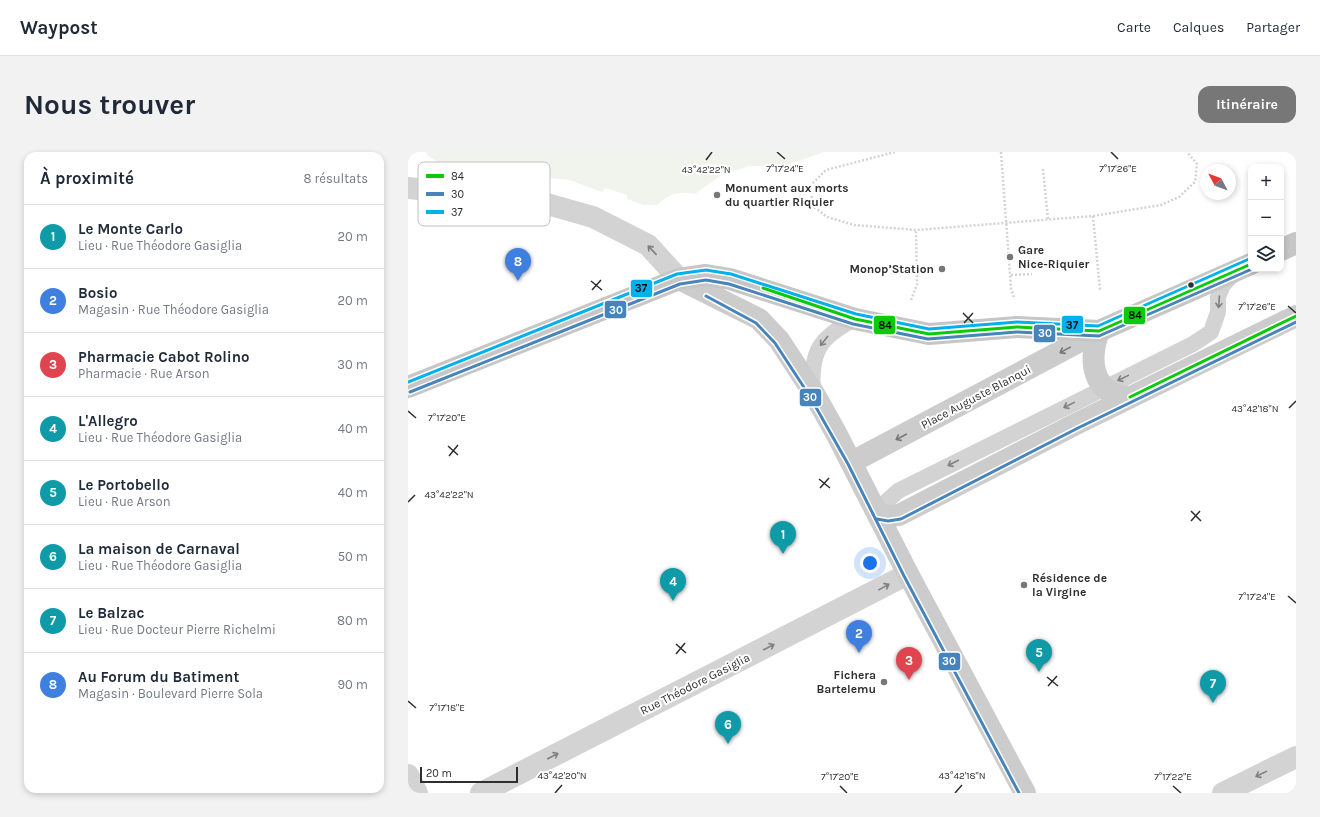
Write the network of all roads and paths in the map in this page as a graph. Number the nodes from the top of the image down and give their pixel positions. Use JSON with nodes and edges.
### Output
{"nodes":[{"id":1,"x":895,"y":152,"type":"edge"},
{"id":2,"x":1001,"y":152,"type":"edge"},
{"id":3,"x":1187,"y":152,"type":"edge"},
{"id":4,"x":1043,"y":169,"type":"dead end"},
{"id":5,"x":408,"y":188,"type":"edge"},
{"id":6,"x":418,"y":189,"type":"edge"},
{"id":7,"x":550,"y":205,"type":"edge"},
{"id":8,"x":1093,"y":216,"type":"junction"},
{"id":9,"x":1048,"y":220,"type":"junction"},
{"id":10,"x":1007,"y":222,"type":"junction"},
{"id":11,"x":916,"y":230,"type":"junction"},
{"id":12,"x":1296,"y":243,"type":"edge"},
{"id":13,"x":1284,"y":249,"type":"edge"},
{"id":14,"x":1244,"y":267,"type":"edge"},
{"id":15,"x":1032,"y":274,"type":"dead end"},
{"id":16,"x":1010,"y":275,"type":"junction"},
{"id":17,"x":679,"y":278,"type":"junction"},
{"id":18,"x":1100,"y":290,"type":"dead end"},
{"id":19,"x":1014,"y":298,"type":"dead end"},
{"id":20,"x":911,"y":300,"type":"dead end"},
{"id":21,"x":1296,"y":316,"type":"edge"},
{"id":22,"x":855,"y":319,"type":"junction"},
{"id":23,"x":1099,"y":331,"type":"junction"},
{"id":24,"x":408,"y":387,"type":"edge"},
{"id":25,"x":1104,"y":387,"type":"junction"},
{"id":26,"x":813,"y":392,"type":"junction"},
{"id":27,"x":1130,"y":397,"type":"junction"},
{"id":28,"x":852,"y":462,"type":"junction"},
{"id":29,"x":878,"y":514,"type":"junction"},
{"id":30,"x":908,"y":574,"type":"junction"},
{"id":31,"x":1296,"y":757,"type":"edge"},
{"id":32,"x":408,"y":775,"type":"edge"},
{"id":33,"x":417,"y":793,"type":"edge"},
{"id":34,"x":481,"y":793,"type":"edge"},
{"id":35,"x":1025,"y":793,"type":"edge"},
{"id":36,"x":1223,"y":793,"type":"edge"}],
"edges":[{"from":1,"to":11,"type":"path"},
{"from":2,"to":10,"type":"path"},
{"from":3,"to":8,"type":"path"},
{"from":4,"to":9,"type":"path"},
{"from":6,"to":5,"type":"street","one_way":true},
{"from":17,"to":7,"type":"street","one_way":true},
{"from":8,"to":9,"type":"path"},
{"from":8,"to":18,"type":"path"},
{"from":9,"to":10,"type":"path"},
{"from":10,"to":11,"type":"path"},
{"from":10,"to":16,"type":"path"},
{"from":11,"to":20,"type":"path"},
{"from":12,"to":13,"type":"main road"},
{"from":14,"to":23,"type":"main road"},
{"from":14,"to":25,"type":"lane","one_way":true},
{"from":15,"to":16,"type":"path"},
{"from":16,"to":19,"type":"path"},
{"from":17,"to":22,"type":"main road"},
{"from":17,"to":24,"type":"main road"},
{"from":17,"to":26,"type":"main road"},
{"from":21,"to":27,"type":"main road"},
{"from":22,"to":23,"type":"main road"},
{"from":22,"to":26,"type":"lane","one_way":true},
{"from":23,"to":25,"type":"main road"},
{"from":23,"to":28,"type":"main road","name":"Place Auguste Blanqui","one_way":true},
{"from":25,"to":27,"type":"main road"},
{"from":25,"to":29,"type":"lane","one_way":true},
{"from":26,"to":28,"type":"main road"},
{"from":27,"to":29,"type":"main road"},
{"from":28,"to":29,"type":"main road"},
{"from":29,"to":30,"type":"main road"},
{"from":34,"to":30,"type":"street","name":"Rue Théodore Gasiglia","one_way":true},
{"from":30,"to":35,"type":"main road"},
{"from":31,"to":36,"type":"street","one_way":true},
{"from":32,"to":33,"type":"street"}]}
